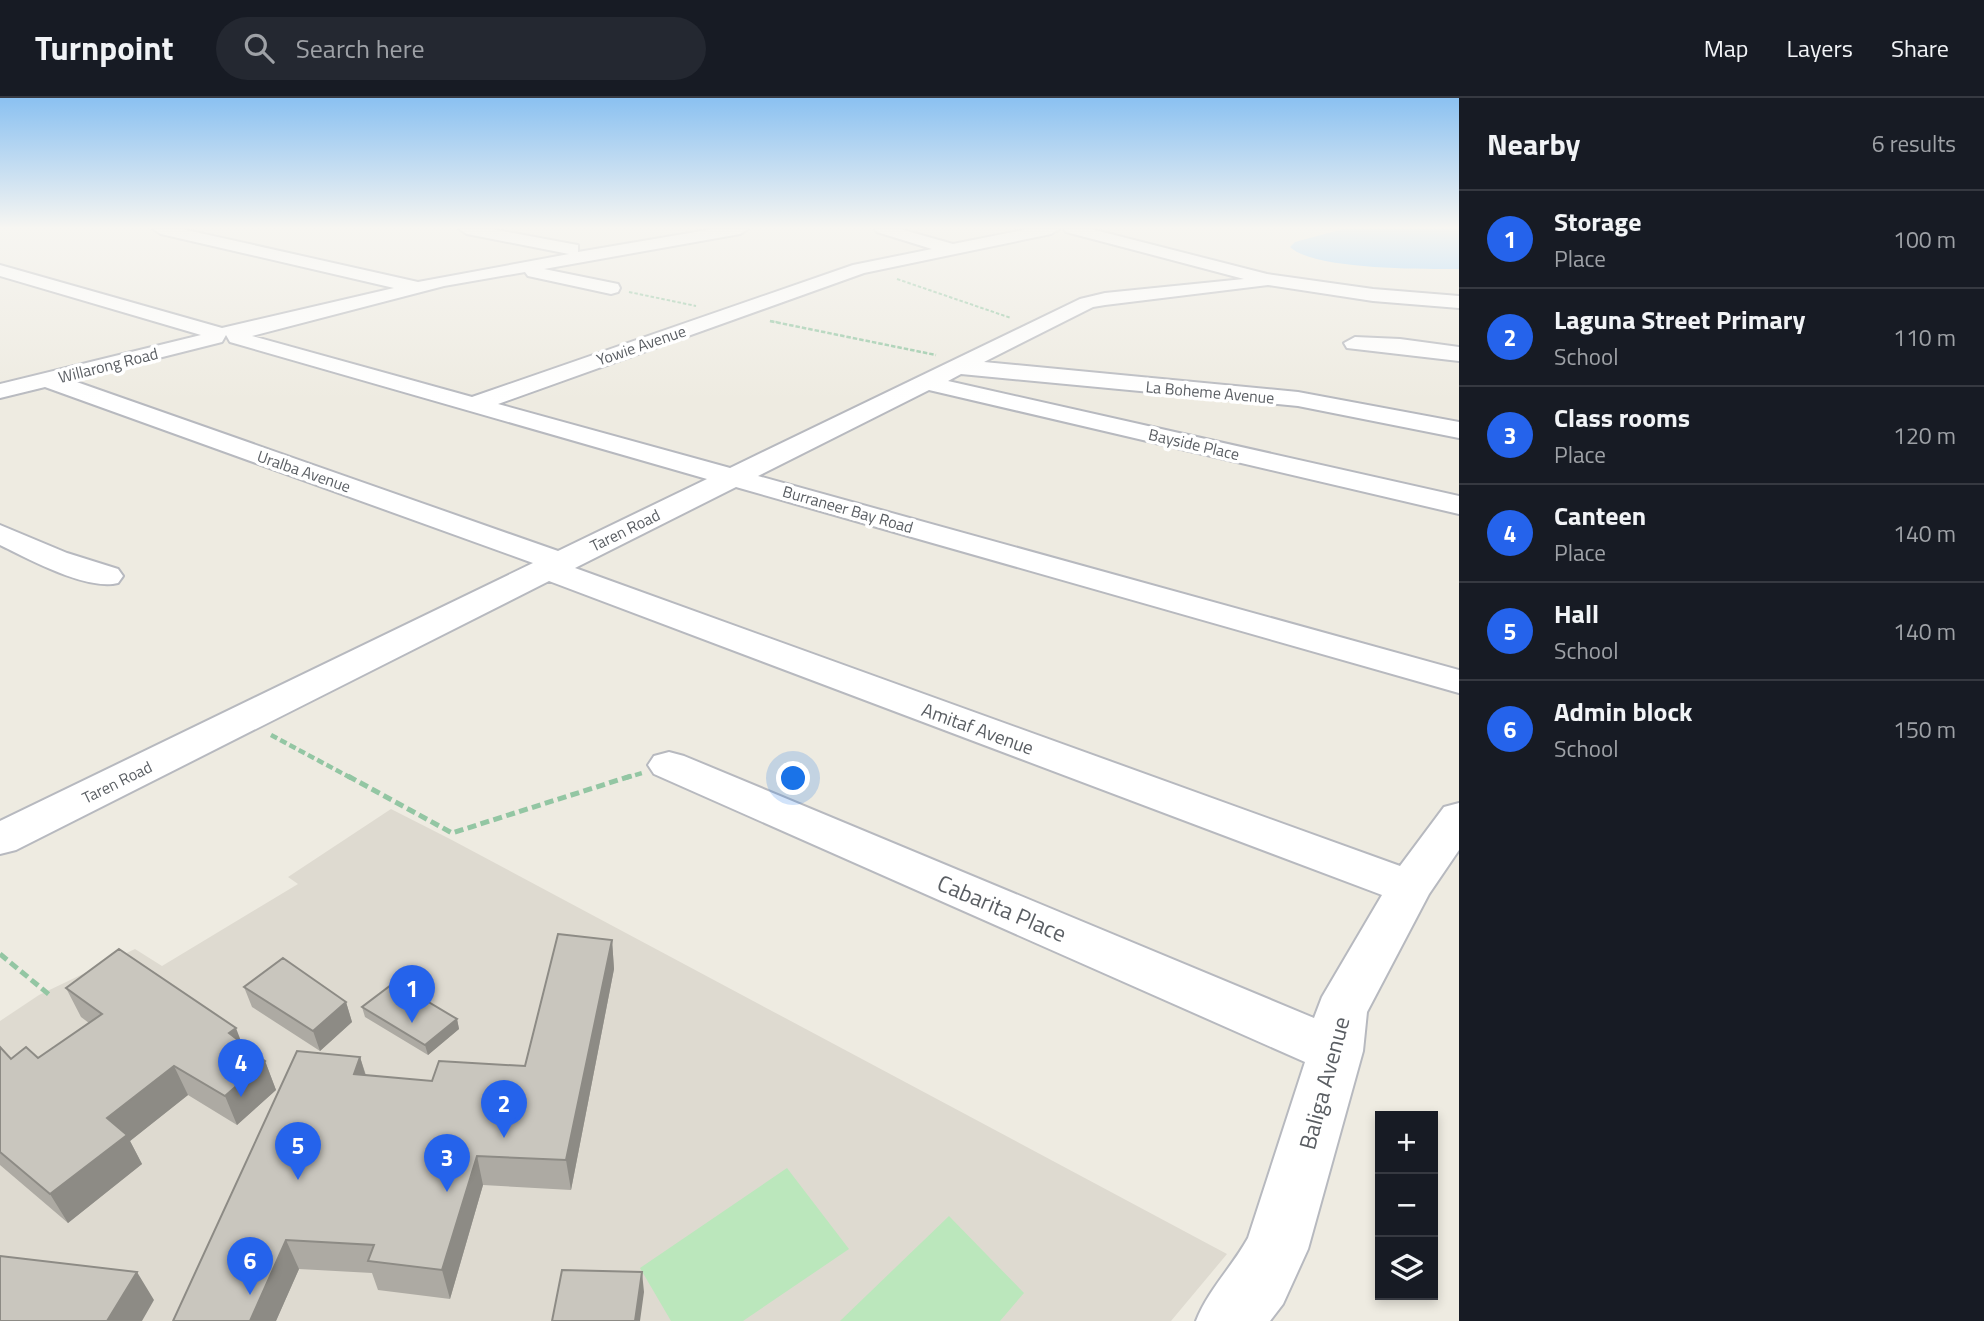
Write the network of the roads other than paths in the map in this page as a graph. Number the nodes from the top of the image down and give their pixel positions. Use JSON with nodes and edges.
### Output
{"nodes":[{"id":1,"x":57,"y":286,"type":"edge"},
{"id":2,"x":413,"y":286,"type":"edge"},
{"id":3,"x":422,"y":286,"type":"edge"},
{"id":4,"x":602,"y":286,"type":"edge"},
{"id":5,"x":810,"y":286,"type":"edge"},
{"id":6,"x":1226,"y":286,"type":"edge"},
{"id":7,"x":1314,"y":286,"type":"edge"},
{"id":8,"x":417,"y":287,"type":"junction"},
{"id":9,"x":611,"y":288,"type":"road end"},
{"id":10,"x":1459,"y":302,"type":"edge"},
{"id":11,"x":229,"y":335,"type":"junction"},
{"id":12,"x":1356,"y":343,"type":"dead end"},
{"id":13,"x":1459,"y":354,"type":"edge"},
{"id":14,"x":965,"y":365,"type":"junction"},
{"id":15,"x":47,"y":380,"type":"junction"},
{"id":16,"x":928,"y":383,"type":"junction"},
{"id":17,"x":0,"y":391,"type":"edge"},
{"id":18,"x":475,"y":404,"type":"junction"},
{"id":19,"x":1459,"y":430,"type":"edge"},
{"id":20,"x":734,"y":477,"type":"junction"},
{"id":21,"x":1459,"y":505,"type":"edge"},
{"id":22,"x":0,"y":534,"type":"edge"},
{"id":23,"x":553,"y":565,"type":"junction"},
{"id":24,"x":107,"y":576,"type":"dead end"},
{"id":25,"x":1459,"y":682,"type":"edge"},
{"id":26,"x":669,"y":765,"type":"road end"},
{"id":27,"x":1459,"y":817,"type":"edge"},
{"id":28,"x":0,"y":839,"type":"edge"},
{"id":29,"x":1410,"y":887,"type":"junction"},
{"id":30,"x":1336,"y":1051,"type":"junction"},
{"id":31,"x":1229,"y":1321,"type":"edge"}],
"edges":[{"from":1,"to":11,"type":"street","name":"Burraneer Bay Road"},
{"from":2,"to":8,"type":"street"},
{"from":3,"to":8,"type":"street","name":"Willarong Road"},
{"from":4,"to":9,"type":"street"},
{"from":5,"to":18,"type":"street","name":"Yowie Avenue"},
{"from":6,"to":14,"type":"street","name":"Taren Road"},
{"from":7,"to":10,"type":"street"},
{"from":8,"to":11,"type":"street","name":"Willarong Road"},
{"from":11,"to":15,"type":"street","name":"Willarong Road"},
{"from":11,"to":18,"type":"street","name":"Burraneer Bay Road"},
{"from":12,"to":13,"type":"street"},
{"from":14,"to":16,"type":"street","name":"Taren Road"},
{"from":14,"to":19,"type":"street","name":"La Boheme Avenue"},
{"from":15,"to":17,"type":"street","name":"Willarong Road"},
{"from":15,"to":23,"type":"street","name":"Uralba Avenue"},
{"from":16,"to":20,"type":"street","name":"Taren Road"},
{"from":16,"to":21,"type":"street","name":"Bayside Place"},
{"from":18,"to":20,"type":"street","name":"Burraneer Bay Road"},
{"from":20,"to":23,"type":"street","name":"Taren Road"},
{"from":20,"to":25,"type":"street","name":"Burraneer Bay Road"},
{"from":22,"to":24,"type":"street"},
{"from":23,"to":28,"type":"street","name":"Taren Road"},
{"from":23,"to":29,"type":"street","name":"Amitaf Avenue"},
{"from":26,"to":30,"type":"street","name":"Cabarita Place"},
{"from":27,"to":29,"type":"street","name":"Baliga Avenue"},
{"from":29,"to":30,"type":"street","name":"Baliga Avenue"},
{"from":30,"to":31,"type":"street","name":"Baliga Avenue"}]}
